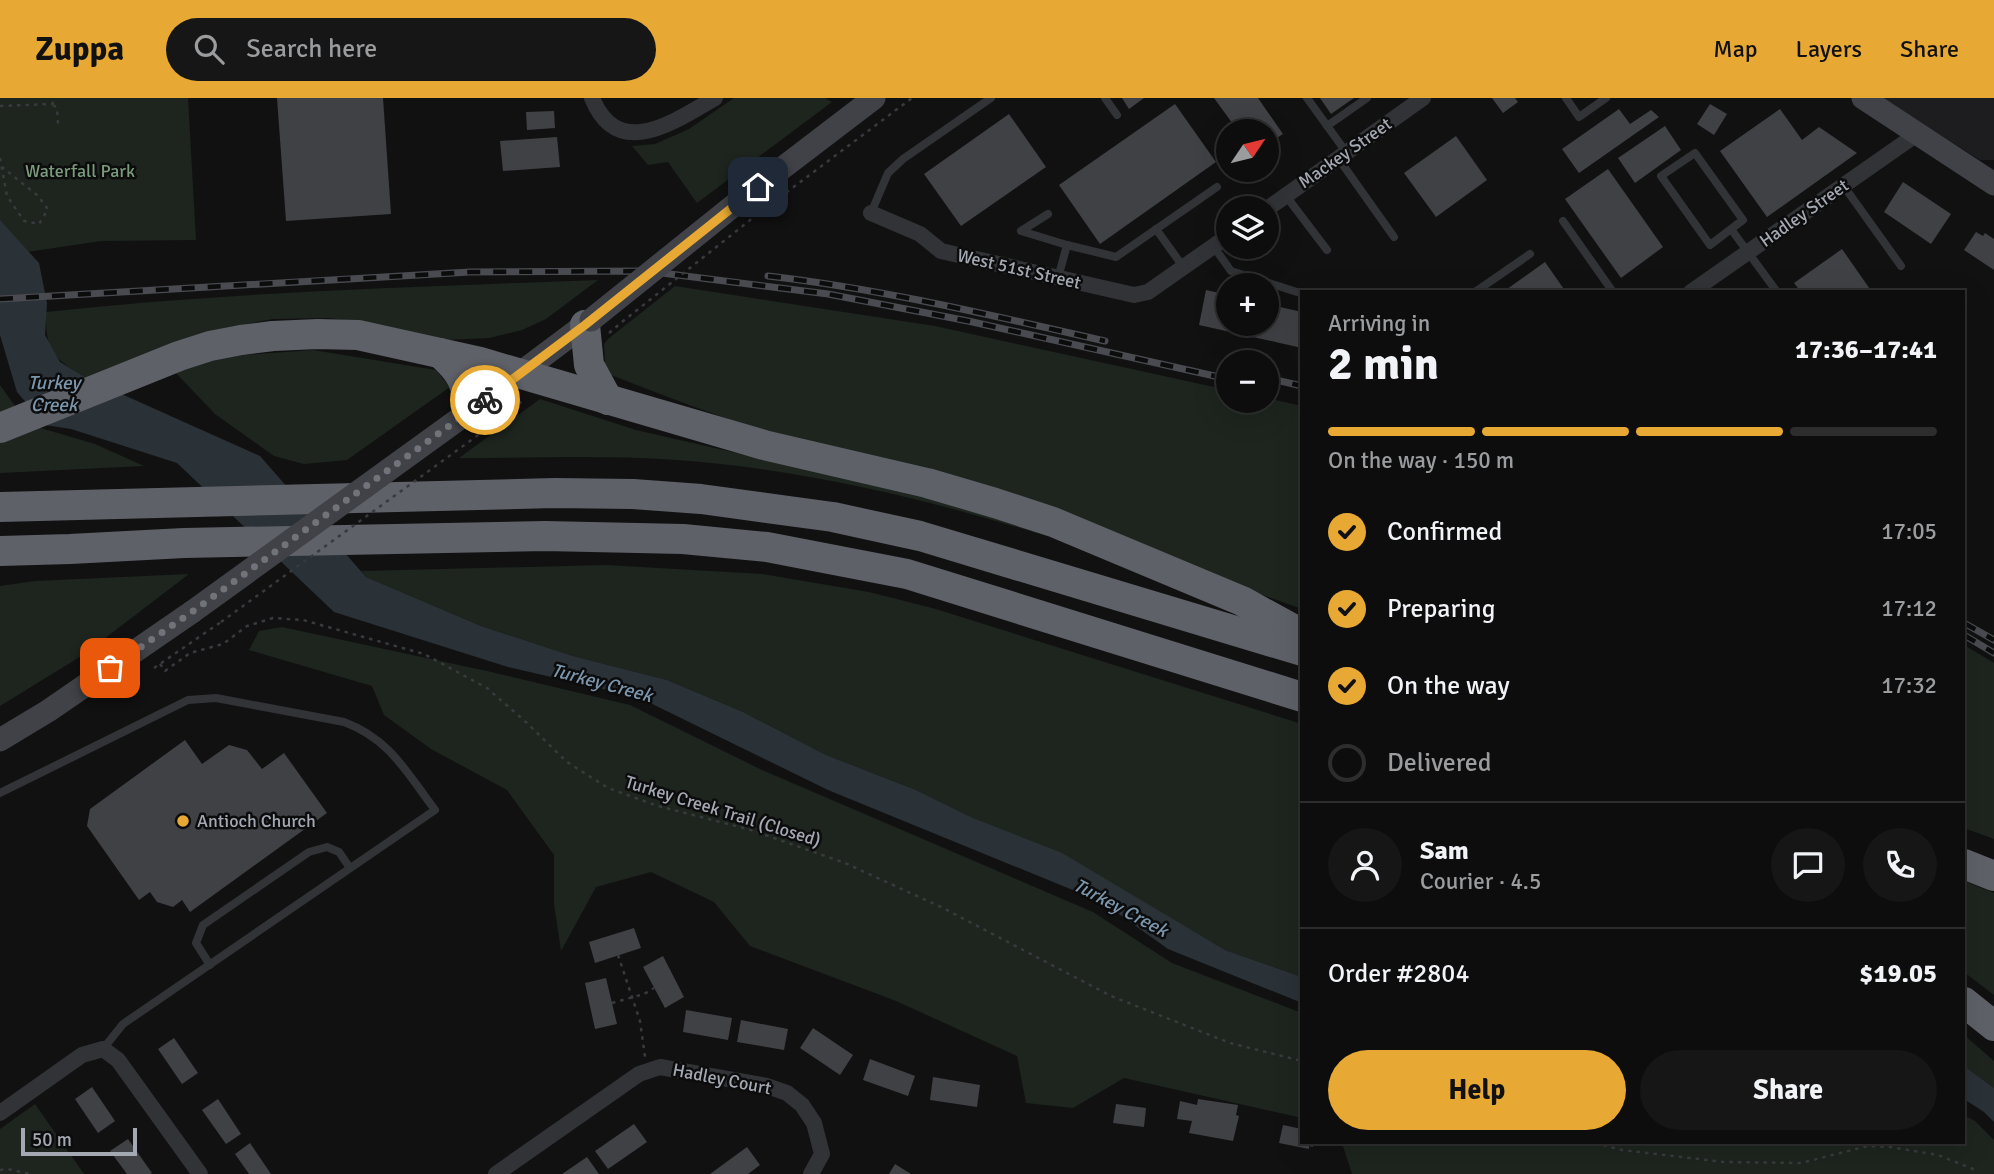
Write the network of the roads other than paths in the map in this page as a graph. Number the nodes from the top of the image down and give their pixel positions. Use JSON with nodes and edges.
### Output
{"nodes":[{"id":1,"x":592,"y":98,"type":"edge"},
{"id":2,"x":715,"y":98,"type":"edge"},
{"id":3,"x":874,"y":98,"type":"edge"},
{"id":4,"x":991,"y":98,"type":"edge"},
{"id":5,"x":1105,"y":98,"type":"edge"},
{"id":6,"x":1307,"y":98,"type":"edge"},
{"id":7,"x":1367,"y":98,"type":"edge"},
{"id":8,"x":1423,"y":98,"type":"edge"},
{"id":9,"x":1566,"y":98,"type":"edge"},
{"id":10,"x":1606,"y":98,"type":"edge"},
{"id":11,"x":1864,"y":98,"type":"edge"},
{"id":12,"x":1116,"y":115,"type":"dead end"},
{"id":13,"x":1327,"y":126,"type":"junction"},
{"id":14,"x":1917,"y":134,"type":"junction"},
{"id":15,"x":1343,"y":155,"type":"junction"},
{"id":16,"x":1993,"y":181,"type":"edge"},
{"id":17,"x":1843,"y":186,"type":"junction"},
{"id":18,"x":1217,"y":187,"type":"dead end"},
{"id":19,"x":1286,"y":196,"type":"junction"},
{"id":20,"x":1279,"y":201,"type":"edge"},
{"id":21,"x":871,"y":213,"type":"joint"},
{"id":22,"x":1048,"y":214,"type":"dead end"},
{"id":23,"x":1563,"y":221,"type":"dead end"},
{"id":24,"x":1156,"y":229,"type":"junction"},
{"id":25,"x":1731,"y":229,"type":"junction"},
{"id":26,"x":1394,"y":237,"type":"dead end"},
{"id":27,"x":1066,"y":245,"type":"junction"},
{"id":28,"x":1214,"y":247,"type":"joint"},
{"id":29,"x":1327,"y":250,"type":"dead end"},
{"id":30,"x":1748,"y":252,"type":"junction"},
{"id":31,"x":1530,"y":254,"type":"dead end"},
{"id":32,"x":1901,"y":266,"type":"dead end"},
{"id":33,"x":1184,"y":268,"type":"junction"},
{"id":34,"x":1058,"y":278,"type":"junction"},
{"id":35,"x":1478,"y":290,"type":"edge"},
{"id":36,"x":1612,"y":290,"type":"edge"},
{"id":37,"x":1693,"y":290,"type":"edge"},
{"id":38,"x":1776,"y":290,"type":"edge"},
{"id":39,"x":1297,"y":292,"type":"dead end"},
{"id":40,"x":588,"y":322,"type":"junction"},
{"id":41,"x":440,"y":353,"type":"junction"},
{"id":42,"x":521,"y":374,"type":"junction"},
{"id":43,"x":608,"y":400,"type":"junction"},
{"id":44,"x":475,"y":417,"type":"junction"},
{"id":45,"x":9,"y":424,"type":"edge"},
{"id":46,"x":0,"y":507,"type":"edge"},
{"id":47,"x":70,"y":550,"type":"junction"},
{"id":48,"x":0,"y":551,"type":"edge"},
{"id":49,"x":0,"y":566,"type":"edge"},
{"id":50,"x":1300,"y":633,"type":"edge"},
{"id":51,"x":1300,"y":650,"type":"edge"},
{"id":52,"x":1300,"y":696,"type":"edge"},
{"id":53,"x":0,"y":740,"type":"edge"},
{"id":54,"x":0,"y":793,"type":"edge"},
{"id":55,"x":1965,"y":864,"type":"edge"},
{"id":56,"x":350,"y":868,"type":"junction"},
{"id":57,"x":1994,"y":876,"type":"edge"},
{"id":58,"x":210,"y":965,"type":"junction"},
{"id":59,"x":1965,"y":1003,"type":"edge"},
{"id":60,"x":1994,"y":1026,"type":"edge"},
{"id":61,"x":103,"y":1049,"type":"junction"},
{"id":62,"x":0,"y":1113,"type":"edge"},
{"id":63,"x":200,"y":1174,"type":"edge"},
{"id":64,"x":496,"y":1174,"type":"edge"},
{"id":65,"x":811,"y":1174,"type":"edge"}],
"edges":[{"from":1,"to":2,"type":"street"},
{"from":3,"to":40,"type":"main road","bridge":true},
{"from":4,"to":21,"type":"lane"},
{"from":5,"to":12,"type":"lane"},
{"from":6,"to":13,"type":"lane"},
{"from":7,"to":13,"type":"lane"},
{"from":8,"to":15,"type":"street","name":"Mackey Street"},
{"from":9,"to":10,"type":"lane"},
{"from":11,"to":14,"type":"main road"},
{"from":13,"to":15,"type":"lane"},
{"from":14,"to":16,"type":"main road"},
{"from":14,"to":17,"type":"street","name":"Hadley Street"},
{"from":15,"to":19,"type":"street","name":"Mackey Street"},
{"from":15,"to":26,"type":"lane"},
{"from":17,"to":30,"type":"street","name":"Hadley Street"},
{"from":17,"to":32,"type":"lane"},
{"from":18,"to":24,"type":"lane"},
{"from":19,"to":20,"type":"street","name":"Mackey Street"},
{"from":19,"to":29,"type":"lane"},
{"from":21,"to":34,"type":"street","name":"West 51st Street"},
{"from":22,"to":27,"type":"lane"},
{"from":23,"to":36,"type":"lane"},
{"from":24,"to":27,"type":"lane"},
{"from":24,"to":33,"type":"lane"},
{"from":25,"to":25,"type":"lane"},
{"from":25,"to":30,"type":"lane"},
{"from":27,"to":34,"type":"lane"},
{"from":28,"to":33,"type":"street"},
{"from":28,"to":39,"type":"lane"},
{"from":30,"to":37,"type":"street","name":"Hadley Street"},
{"from":30,"to":38,"type":"lane"},
{"from":31,"to":35,"type":"lane"},
{"from":33,"to":34,"type":"street","name":"West 51st Street"},
{"from":40,"to":42,"type":"main road"},
{"from":40,"to":43,"type":"highway"},
{"from":41,"to":42,"type":"highway"},
{"from":41,"to":44,"type":"highway"},
{"from":41,"to":45,"type":"highway"},
{"from":42,"to":43,"type":"highway"},
{"from":42,"to":44,"type":"main road"},
{"from":43,"to":50,"type":"highway"},
{"from":44,"to":53,"type":"main road","bridge":true},
{"from":46,"to":51,"type":"highway","bridge":true},
{"from":47,"to":48,"type":"highway"},
{"from":47,"to":49,"type":"highway"},
{"from":47,"to":52,"type":"highway","bridge":true},
{"from":54,"to":56,"type":"lane"},
{"from":55,"to":57,"type":"highway"},
{"from":56,"to":58,"type":"lane"},
{"from":56,"to":58,"type":"lane"},
{"from":58,"to":61,"type":"lane"},
{"from":59,"to":60,"type":"highway"},
{"from":61,"to":62,"type":"street"},
{"from":61,"to":63,"type":"street"},
{"from":64,"to":65,"type":"street","name":"Hadley Court"}]}
